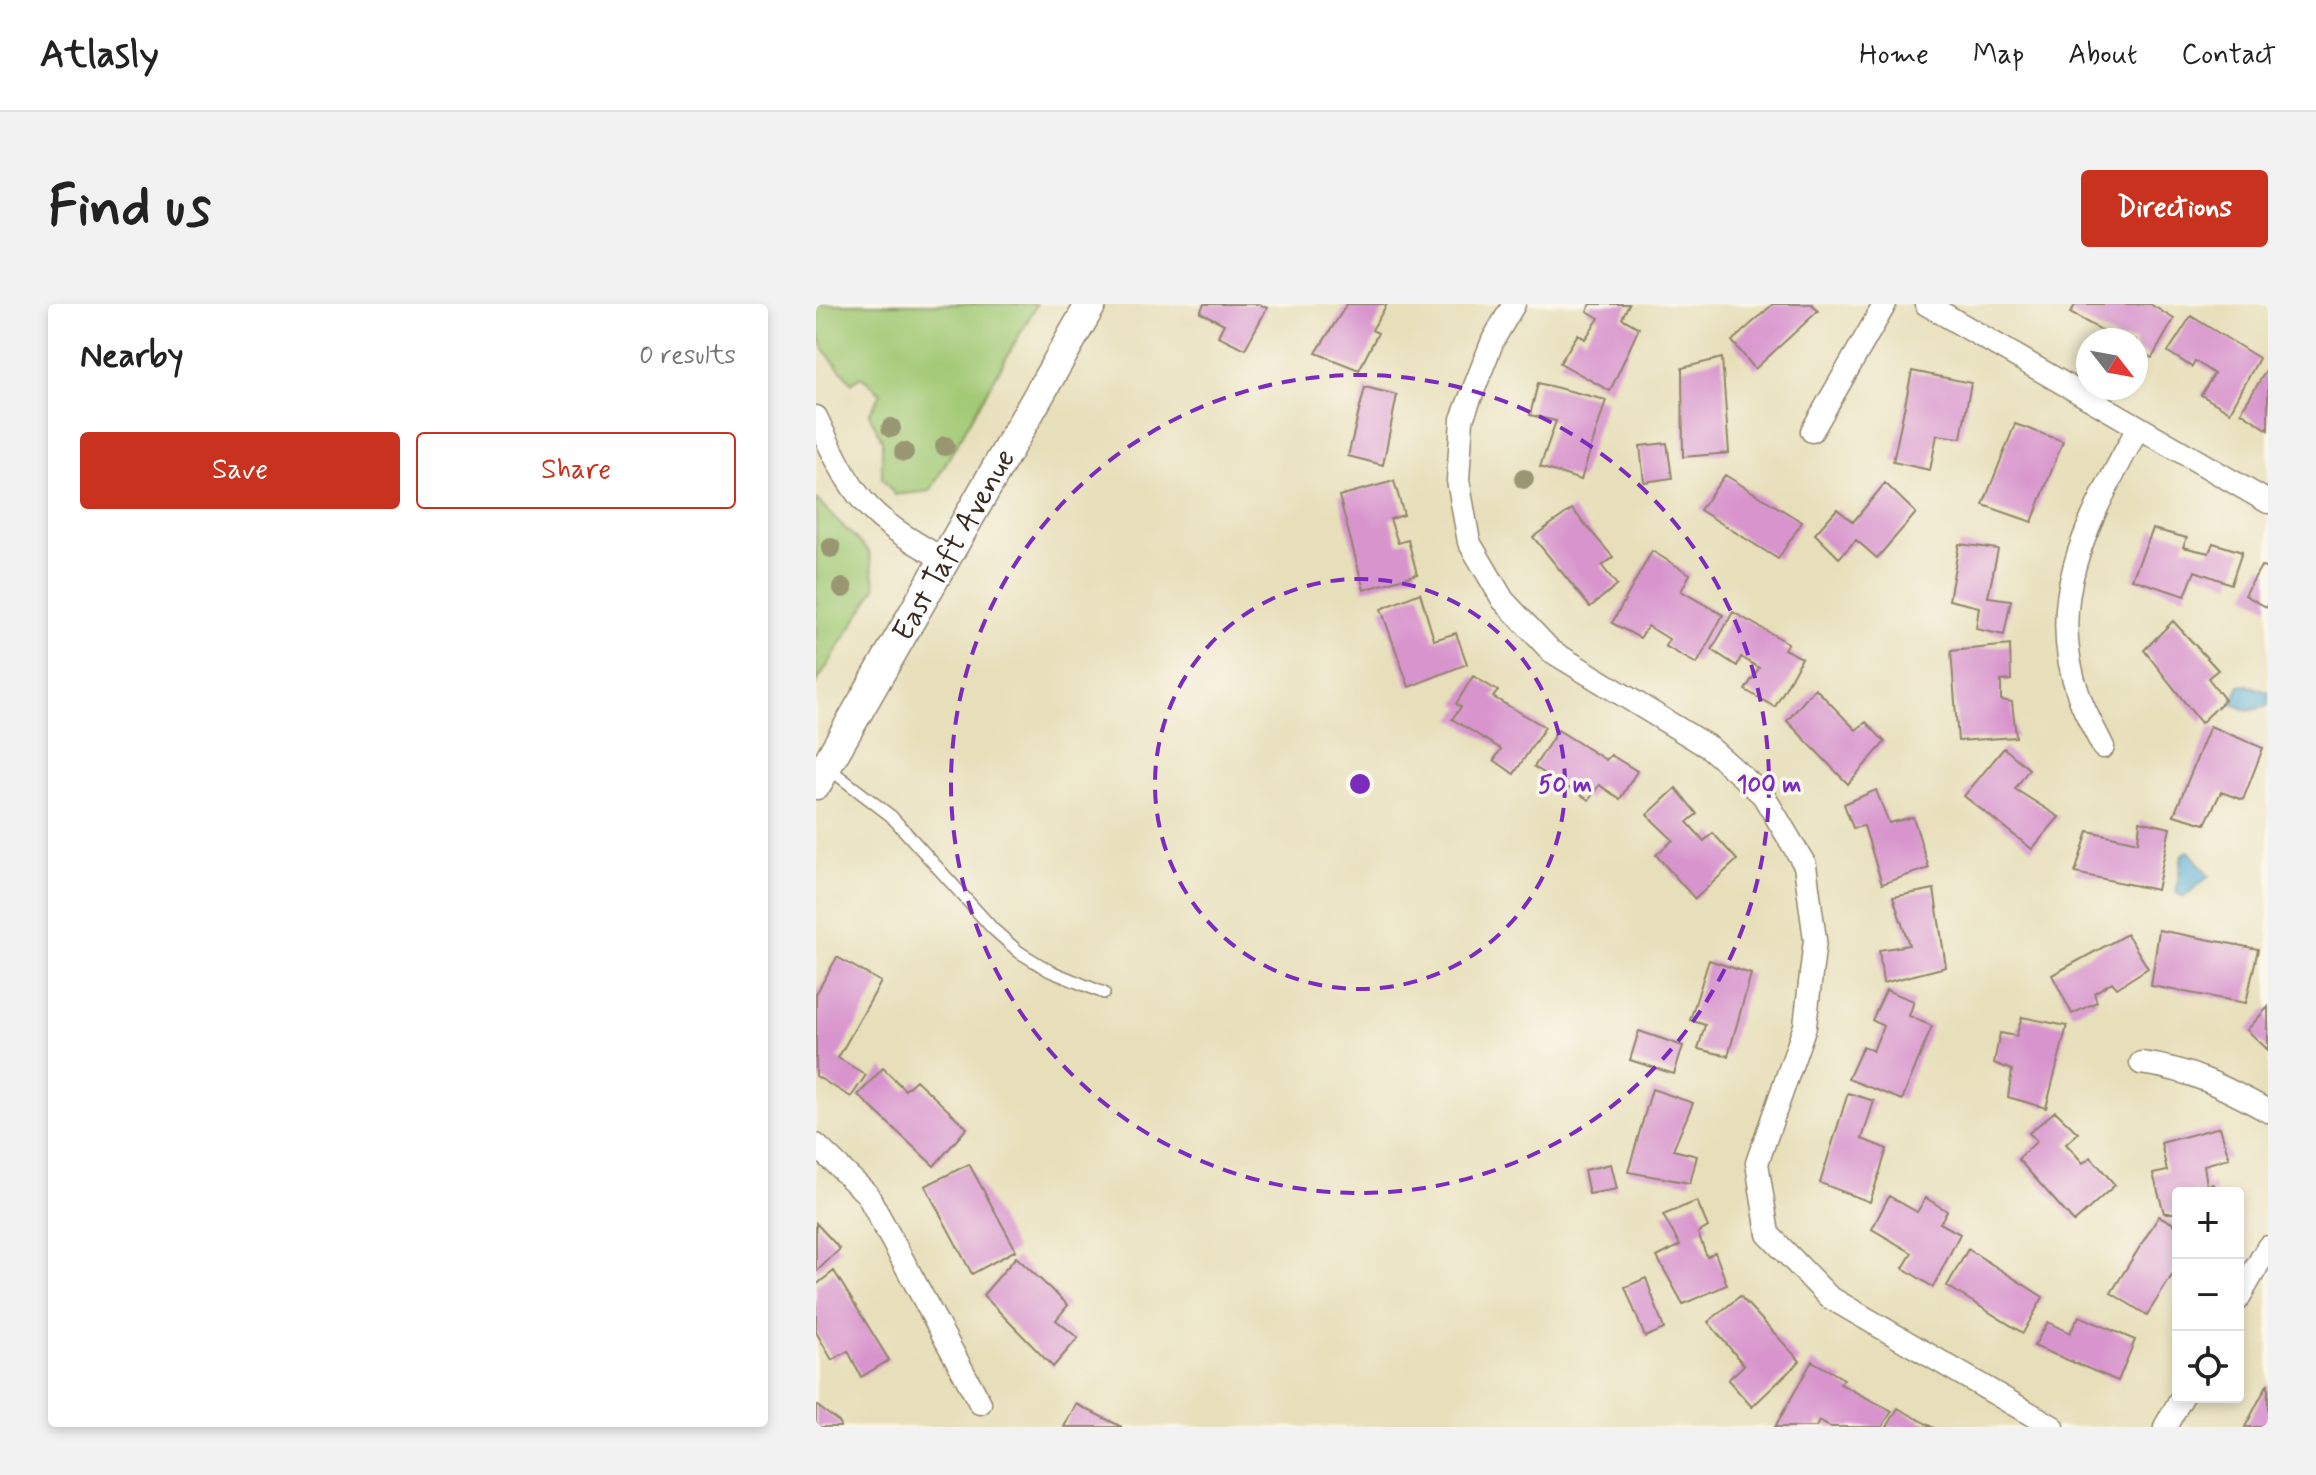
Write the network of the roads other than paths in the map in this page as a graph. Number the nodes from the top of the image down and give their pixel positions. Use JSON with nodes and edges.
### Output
{"nodes":[{"id":1,"x":1091,"y":304,"type":"edge"},
{"id":2,"x":1514,"y":304,"type":"edge"},
{"id":3,"x":1885,"y":304,"type":"edge"},
{"id":4,"x":1926,"y":304,"type":"edge"},
{"id":5,"x":816,"y":417,"type":"edge"},
{"id":6,"x":2138,"y":428,"type":"junction"},
{"id":7,"x":1812,"y":431,"type":"dead end"},
{"id":8,"x":2268,"y":502,"type":"edge"},
{"id":9,"x":945,"y":560,"type":"junction"},
{"id":10,"x":2103,"y":747,"type":"dead end"},
{"id":11,"x":821,"y":775,"type":"edge"},
{"id":12,"x":1104,"y":993,"type":"dead end"},
{"id":13,"x":2141,"y":1063,"type":"dead end"},
{"id":14,"x":2268,"y":1111,"type":"edge"},
{"id":15,"x":816,"y":1145,"type":"edge"},
{"id":16,"x":2268,"y":1247,"type":"edge"},
{"id":17,"x":2244,"y":1289,"type":"edge"},
{"id":18,"x":980,"y":1403,"type":"dead end"},
{"id":19,"x":2179,"y":1403,"type":"edge"},
{"id":20,"x":2053,"y":1427,"type":"edge"},
{"id":21,"x":2165,"y":1427,"type":"edge"}],
"edges":[{"from":1,"to":9,"type":"main road","name":"East Taft Avenue"},
{"from":2,"to":20,"type":"street"},
{"from":3,"to":7,"type":"street"},
{"from":4,"to":6,"type":"street"},
{"from":5,"to":9,"type":"street"},
{"from":6,"to":8,"type":"street"},
{"from":6,"to":10,"type":"street"},
{"from":9,"to":11,"type":"main road","name":"East Taft Avenue"},
{"from":11,"to":12,"type":"lane"},
{"from":13,"to":14,"type":"street"},
{"from":15,"to":18,"type":"street"},
{"from":16,"to":17,"type":"street"},
{"from":19,"to":21,"type":"street"}]}
